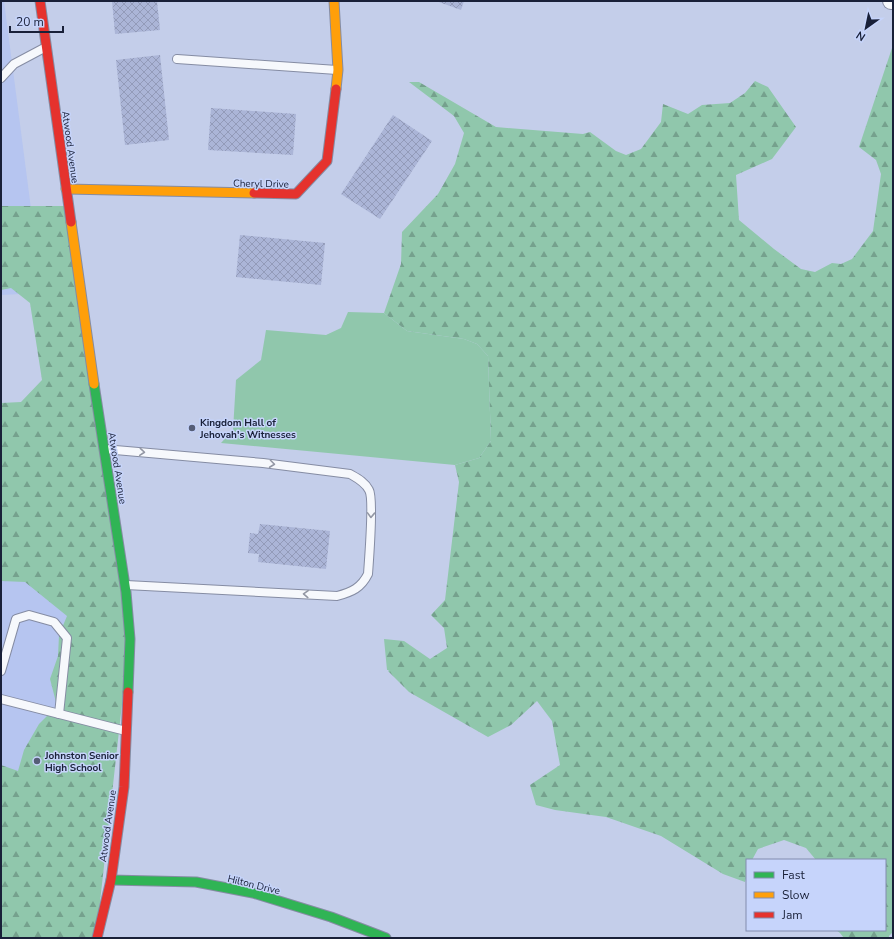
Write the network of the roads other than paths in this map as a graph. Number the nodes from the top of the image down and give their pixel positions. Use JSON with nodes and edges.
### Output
{"nodes":[{"id":1,"x":40,"y":1,"type":"edge"},
{"id":2,"x":334,"y":1,"type":"edge"},
{"id":3,"x":46,"y":46,"type":"junction"},
{"id":4,"x":177,"y":59,"type":"dead end"},
{"id":5,"x":338,"y":70,"type":"junction"},
{"id":6,"x":1,"y":78,"type":"edge"},
{"id":7,"x":66,"y":189,"type":"junction"},
{"id":8,"x":103,"y":449,"type":"junction"},
{"id":9,"x":125,"y":585,"type":"junction"},
{"id":10,"x":1,"y":670,"type":"edge"},
{"id":11,"x":1,"y":699,"type":"edge"},
{"id":12,"x":59,"y":714,"type":"junction"},
{"id":13,"x":126,"y":731,"type":"junction"},
{"id":14,"x":111,"y":880,"type":"junction"},
{"id":15,"x":97,"y":938,"type":"edge"},
{"id":16,"x":386,"y":938,"type":"edge"}],
"edges":[{"from":1,"to":3,"type":"main road","name":"Atwood Avenue"},
{"from":2,"to":5,"type":"main road","name":"Cheryl Drive"},
{"from":3,"to":6,"type":"lane"},
{"from":3,"to":7,"type":"main road","name":"Atwood Avenue"},
{"from":4,"to":5,"type":"lane"},
{"from":5,"to":7,"type":"main road","name":"Cheryl Drive"},
{"from":7,"to":8,"type":"main road","name":"Atwood Avenue"},
{"from":8,"to":9,"type":"main road","name":"Atwood Avenue"},
{"from":8,"to":9,"type":"lane","one_way":true},
{"from":9,"to":13,"type":"main road","name":"Atwood Avenue"},
{"from":10,"to":12,"type":"lane"},
{"from":11,"to":12,"type":"lane"},
{"from":12,"to":13,"type":"lane"},
{"from":13,"to":14,"type":"main road","name":"Atwood Avenue"},
{"from":14,"to":15,"type":"main road","name":"Atwood Avenue"},
{"from":14,"to":16,"type":"main road","name":"Hilton Drive"}]}
